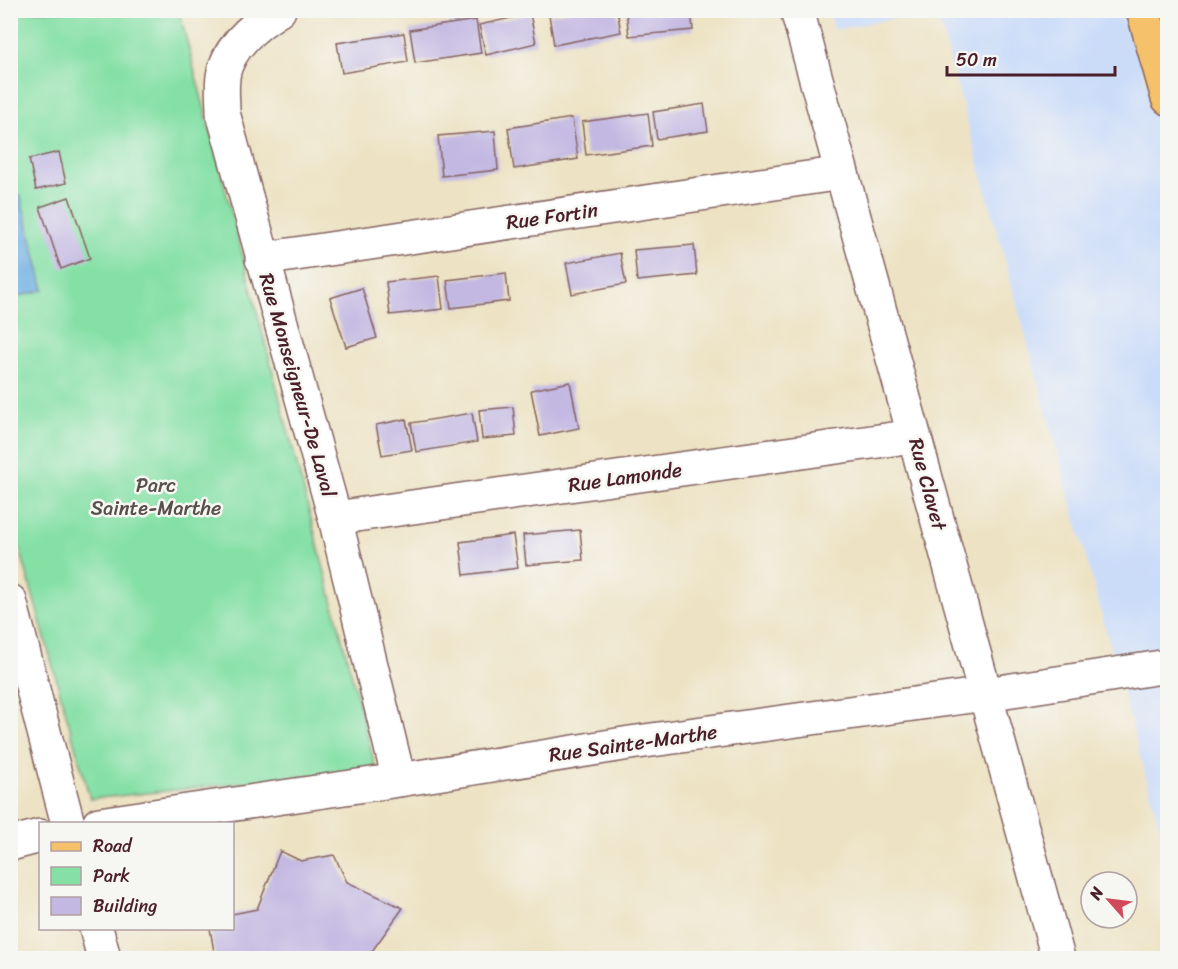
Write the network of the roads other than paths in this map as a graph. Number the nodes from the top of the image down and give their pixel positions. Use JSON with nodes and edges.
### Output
{"nodes":[{"id":1,"x":279,"y":10,"type":"edge"},
{"id":2,"x":797,"y":10,"type":"edge"},
{"id":3,"x":1143,"y":10,"type":"edge"},
{"id":4,"x":1167,"y":98,"type":"edge"},
{"id":5,"x":842,"y":173,"type":"junction"},
{"id":6,"x":262,"y":259,"type":"junction"},
{"id":7,"x":914,"y":435,"type":"junction"},
{"id":8,"x":335,"y":518,"type":"junction"},
{"id":9,"x":10,"y":602,"type":"edge"},
{"id":10,"x":1167,"y":666,"type":"edge"},
{"id":11,"x":986,"y":694,"type":"junction"},
{"id":12,"x":399,"y":780,"type":"junction"},
{"id":13,"x":67,"y":822,"type":"edge"},
{"id":14,"x":113,"y":822,"type":"edge"},
{"id":15,"x":39,"y":836,"type":"edge"},
{"id":16,"x":10,"y":844,"type":"edge"},
{"id":17,"x":97,"y":930,"type":"edge"},
{"id":18,"x":104,"y":958,"type":"edge"},
{"id":19,"x":1058,"y":958,"type":"edge"}],
"edges":[{"from":1,"to":6,"type":"street","name":"Rue Monseigneur-De Laval"},
{"from":2,"to":5,"type":"street","name":"Rue Clavet"},
{"from":3,"to":4,"type":"main road"},
{"from":5,"to":6,"type":"street","name":"Rue Fortin"},
{"from":5,"to":7,"type":"street","name":"Rue Clavet"},
{"from":6,"to":8,"type":"street","name":"Rue Monseigneur-De Laval"},
{"from":7,"to":8,"type":"street","name":"Rue Lamonde"},
{"from":7,"to":11,"type":"street","name":"Rue Clavet"},
{"from":8,"to":12,"type":"street","name":"Rue Monseigneur-De Laval"},
{"from":9,"to":13,"type":"street"},
{"from":10,"to":11,"type":"street","name":"Rue Sainte-Marthe"},
{"from":11,"to":12,"type":"street","name":"Rue Sainte-Marthe"},
{"from":11,"to":19,"type":"street","name":"Rue Clavet"},
{"from":12,"to":14,"type":"street","name":"Rue Sainte-Marthe"},
{"from":15,"to":16,"type":"street"},
{"from":17,"to":18,"type":"street"}]}
